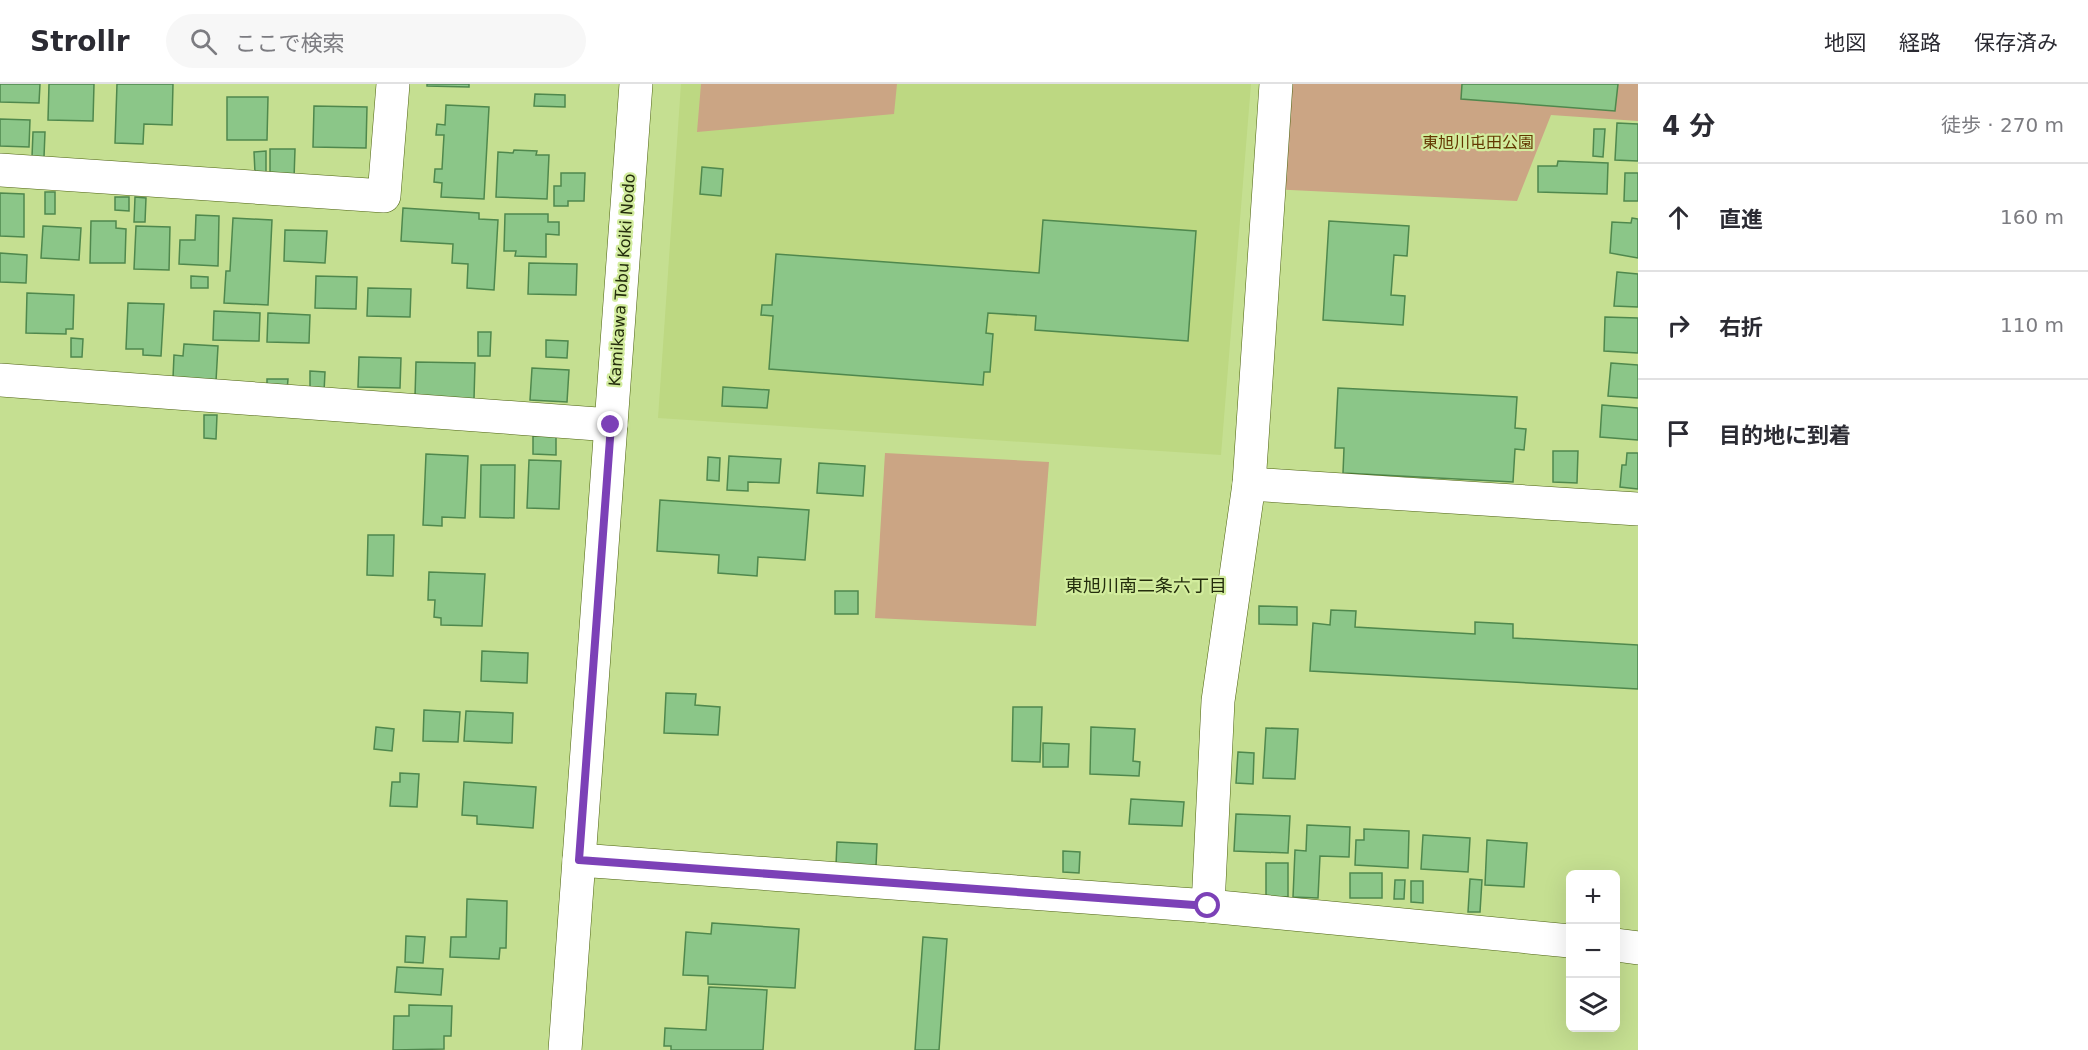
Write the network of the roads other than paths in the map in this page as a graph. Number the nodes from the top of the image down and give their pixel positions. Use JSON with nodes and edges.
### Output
{"nodes":[{"id":1,"x":393,"y":84,"type":"edge"},
{"id":2,"x":636,"y":84,"type":"edge"},
{"id":3,"x":1276,"y":84,"type":"edge"},
{"id":4,"x":0,"y":170,"type":"edge"},
{"id":5,"x":0,"y":380,"type":"edge"},
{"id":6,"x":611,"y":425,"type":"junction"},
{"id":7,"x":1249,"y":484,"type":"junction"},
{"id":8,"x":1638,"y":509,"type":"edge"},
{"id":9,"x":579,"y":860,"type":"junction"},
{"id":10,"x":1208,"y":906,"type":"junction"},
{"id":11,"x":1566,"y":941,"type":"edge"},
{"id":12,"x":1620,"y":946,"type":"edge"},
{"id":13,"x":1638,"y":948,"type":"edge"},
{"id":14,"x":566,"y":1050,"type":"edge"}],
"edges":[{"from":1,"to":4,"type":"street"},
{"from":2,"to":6,"type":"street","name":"Kamikawa Tobu Koiki Nodo"},
{"from":3,"to":7,"type":"street"},
{"from":5,"to":6,"type":"street"},
{"from":6,"to":9,"type":"street","name":"Kamikawa Tobu Koiki Nodo"},
{"from":7,"to":8,"type":"street"},
{"from":7,"to":10,"type":"street"},
{"from":9,"to":10,"type":"street"},
{"from":9,"to":14,"type":"street","name":"Kamikawa Tobu Koiki Nodo"},
{"from":10,"to":11,"type":"street"},
{"from":12,"to":13,"type":"street"}]}
